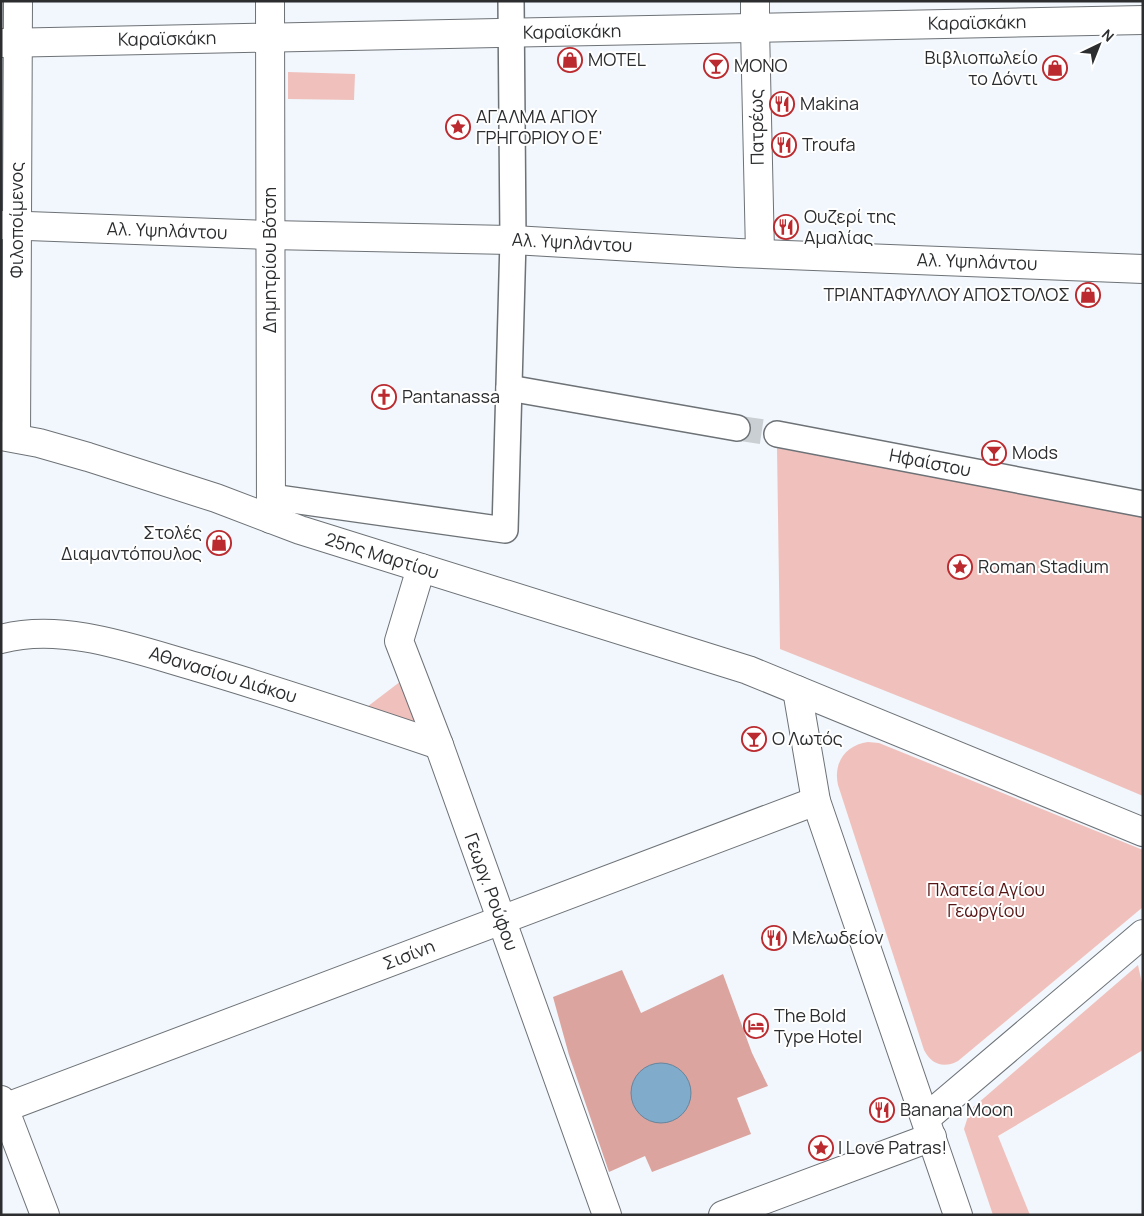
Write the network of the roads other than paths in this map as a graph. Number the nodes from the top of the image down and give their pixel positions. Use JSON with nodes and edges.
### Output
{"nodes":[{"id":1,"x":18,"y":1,"type":"edge"},
{"id":2,"x":270,"y":1,"type":"edge"},
{"id":3,"x":511,"y":1,"type":"edge"},
{"id":4,"x":755,"y":1,"type":"edge"},
{"id":5,"x":1143,"y":20,"type":"edge"},
{"id":6,"x":755,"y":28,"type":"junction"},
{"id":7,"x":511,"y":33,"type":"junction"},
{"id":8,"x":270,"y":37,"type":"junction"},
{"id":9,"x":9,"y":43,"type":"edge"},
{"id":10,"x":9,"y":225,"type":"edge"},
{"id":11,"x":270,"y":235,"type":"junction"},
{"id":12,"x":512,"y":240,"type":"junction"},
{"id":13,"x":760,"y":253,"type":"junction"},
{"id":14,"x":1143,"y":269,"type":"edge"},
{"id":15,"x":509,"y":388,"type":"junction"},
{"id":16,"x":737,"y":428,"type":"tunnel mouth"},
{"id":17,"x":777,"y":434,"type":"tunnel mouth"},
{"id":18,"x":9,"y":437,"type":"edge"},
{"id":19,"x":1143,"y":504,"type":"edge"},
{"id":20,"x":271,"y":508,"type":"junction"},
{"id":21,"x":421,"y":568,"type":"junction"},
{"id":22,"x":1,"y":639,"type":"edge"},
{"id":23,"x":796,"y":690,"type":"junction"},
{"id":24,"x":439,"y":745,"type":"junction"},
{"id":25,"x":816,"y":801,"type":"junction"},
{"id":26,"x":1143,"y":832,"type":"edge"},
{"id":27,"x":502,"y":920,"type":"junction"},
{"id":28,"x":1143,"y":934,"type":"edge"},
{"id":29,"x":2,"y":1106,"type":"edge"},
{"id":30,"x":929,"y":1128,"type":"junction"},
{"id":31,"x":45,"y":1215,"type":"edge"},
{"id":32,"x":607,"y":1215,"type":"edge"},
{"id":33,"x":723,"y":1215,"type":"edge"},
{"id":34,"x":958,"y":1215,"type":"edge"}],
"edges":[{"from":1,"to":9,"type":"main road","name":"Φιλοποίμενος"},
{"from":2,"to":8,"type":"main road","name":"Δημητρίου Βότση"},
{"from":3,"to":7,"type":"street"},
{"from":4,"to":6,"type":"main road","name":"Πατρέως"},
{"from":5,"to":6,"type":"main road","name":"Καραϊσκάκη"},
{"from":6,"to":7,"type":"main road","name":"Καραϊσκάκη"},
{"from":6,"to":13,"type":"main road","name":"Πατρέως"},
{"from":7,"to":8,"type":"main road","name":"Καραϊσκάκη"},
{"from":7,"to":12,"type":"street"},
{"from":8,"to":9,"type":"main road","name":"Καραϊσκάκη"},
{"from":8,"to":11,"type":"main road","name":"Δημητρίου Βότση"},
{"from":9,"to":10,"type":"main road","name":"Φιλοποίμενος"},
{"from":10,"to":11,"type":"main road","name":"Αλ. Υψηλάντου"},
{"from":10,"to":18,"type":"main road","name":"Φιλοποίμενος"},
{"from":11,"to":12,"type":"main road","name":"Αλ. Υψηλάντου"},
{"from":11,"to":20,"type":"main road","name":"Δημητρίου Βότση"},
{"from":12,"to":13,"type":"main road","name":"Αλ. Υψηλάντου"},
{"from":12,"to":15,"type":"street"},
{"from":13,"to":14,"type":"main road","name":"Αλ. Υψηλάντου"},
{"from":15,"to":16,"type":"street"},
{"from":15,"to":20,"type":"street"},
{"from":17,"to":19,"type":"street","name":"Ηφαίστου"},
{"from":18,"to":20,"type":"main road","name":"25ης Μαρτίου"},
{"from":20,"to":21,"type":"main road","name":"25ης Μαρτίου"},
{"from":21,"to":23,"type":"main road","name":"25ης Μαρτίου"},
{"from":21,"to":24,"type":"main road","name":"Γεωργ. Ρούφου"},
{"from":22,"to":24,"type":"main road","name":"Αθανασίου Διάκου"},
{"from":23,"to":25,"type":"main road"},
{"from":23,"to":26,"type":"main road","name":"25ης Μαρτίου"},
{"from":24,"to":27,"type":"main road","name":"Γεωργ. Ρούφου"},
{"from":25,"to":27,"type":"main road","name":"Σισίνη"},
{"from":25,"to":30,"type":"main road"},
{"from":27,"to":29,"type":"main road","name":"Σισίνη"},
{"from":27,"to":32,"type":"main road","name":"Γεωργ. Ρούφου"},
{"from":28,"to":30,"type":"main road"},
{"from":29,"to":31,"type":"main road"},
{"from":30,"to":33,"type":"main road"},
{"from":30,"to":34,"type":"main road"}]}
